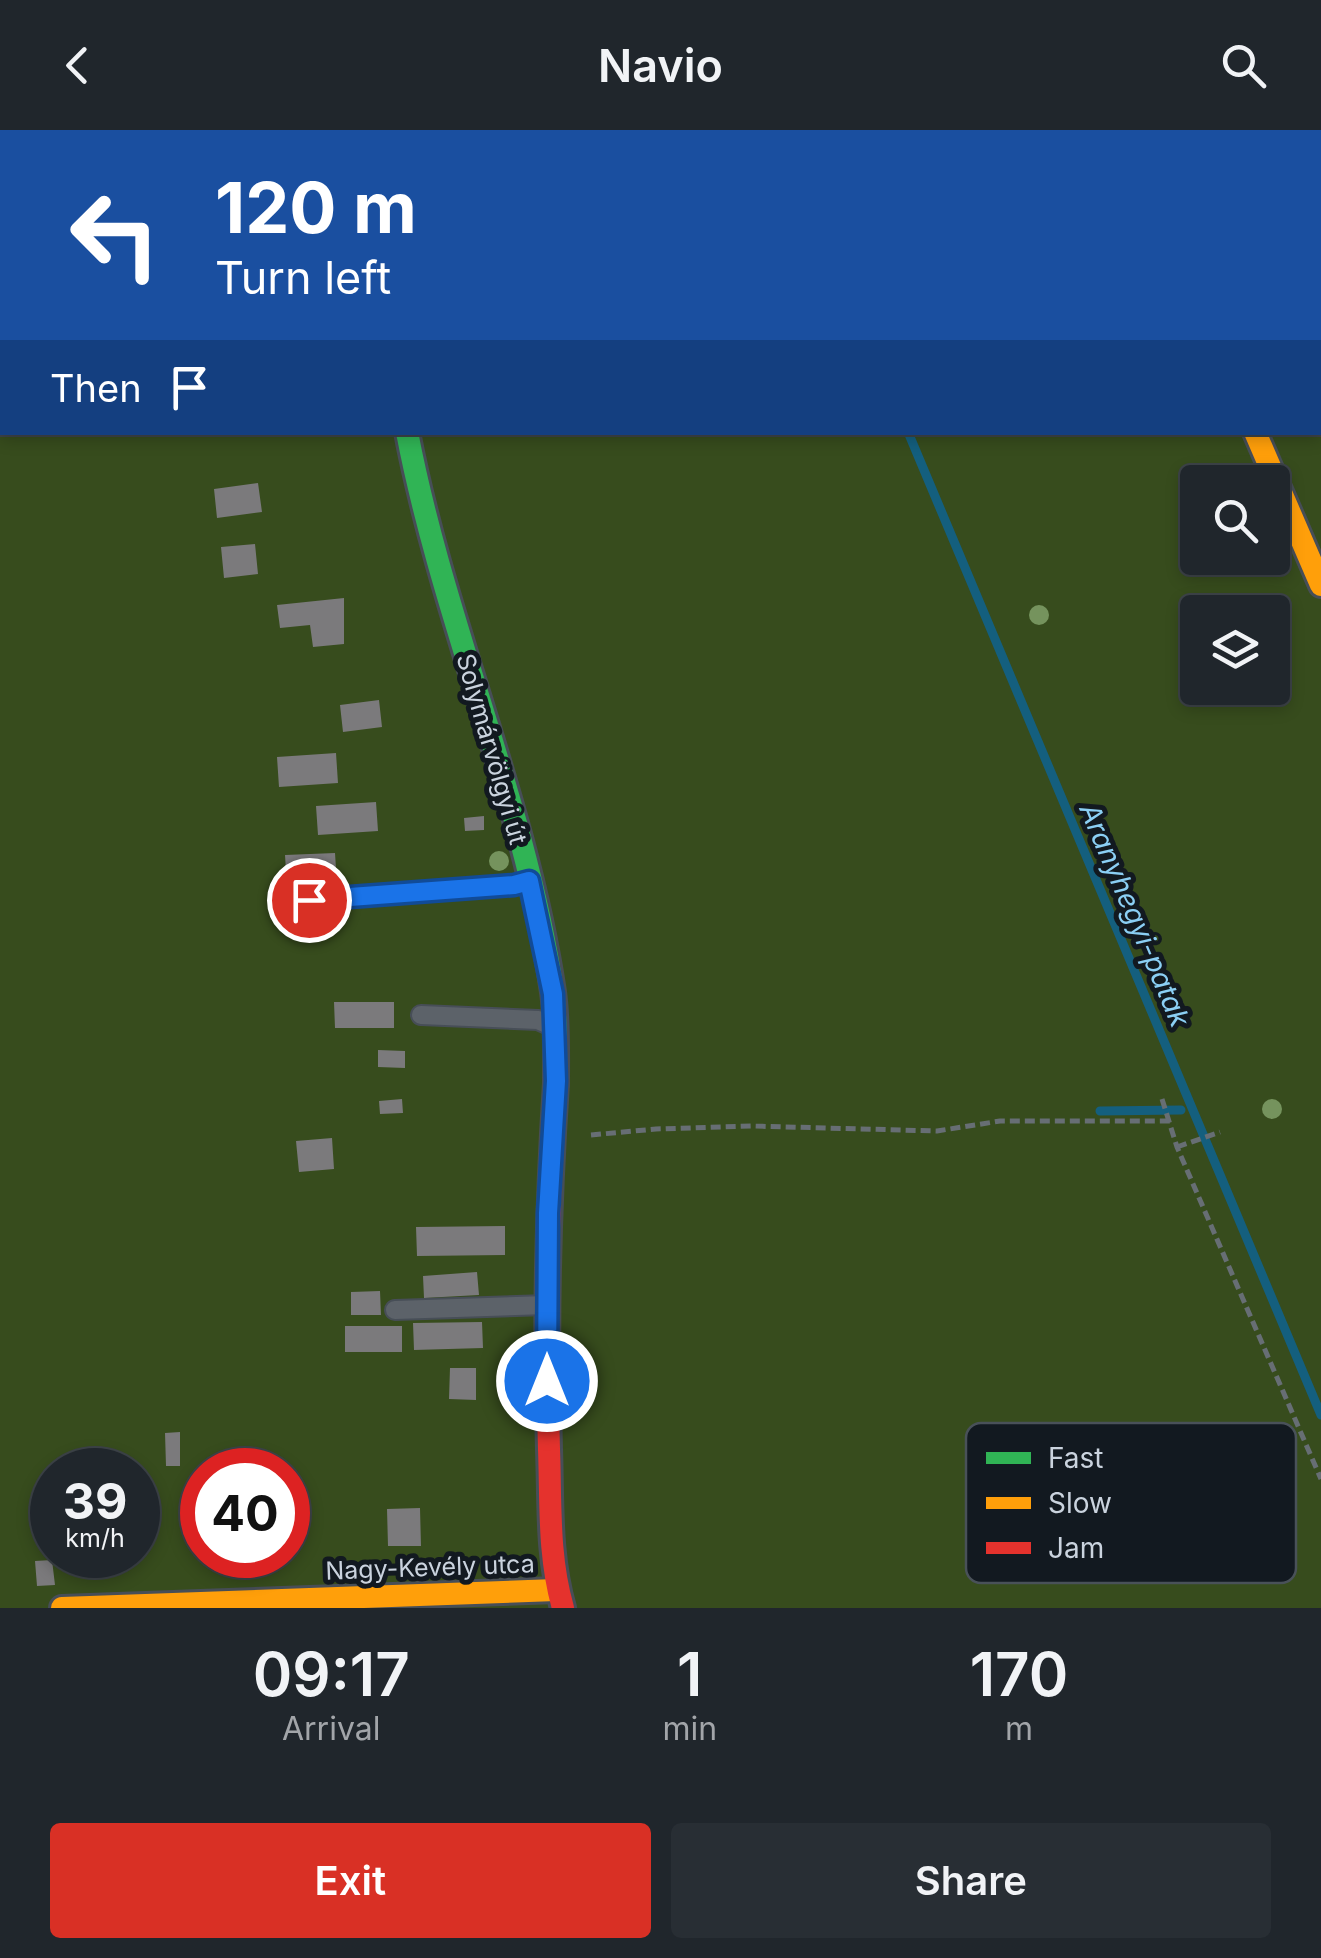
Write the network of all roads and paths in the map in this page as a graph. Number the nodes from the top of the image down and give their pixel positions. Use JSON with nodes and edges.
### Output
{"nodes":[{"id":1,"x":408,"y":435,"type":"edge"},
{"id":2,"x":1256,"y":435,"type":"edge"},
{"id":3,"x":1321,"y":585,"type":"edge"},
{"id":4,"x":529,"y":881,"type":"junction"},
{"id":5,"x":309,"y":900,"type":"dead end"},
{"id":6,"x":421,"y":1015,"type":"dead end"},
{"id":7,"x":554,"y":1027,"type":"junction"},
{"id":8,"x":1162,"y":1099,"type":"dead end"},
{"id":9,"x":1171,"y":1120,"type":"junction"},
{"id":10,"x":1220,"y":1132,"type":"dead end"},
{"id":11,"x":552,"y":1136,"type":"junction"},
{"id":12,"x":1177,"y":1147,"type":"junction"},
{"id":13,"x":547,"y":1305,"type":"junction"},
{"id":14,"x":396,"y":1310,"type":"dead end"},
{"id":15,"x":1321,"y":1479,"type":"edge"},
{"id":16,"x":560,"y":1599,"type":"edge"},
{"id":17,"x":64,"y":1607,"type":"edge"}],
"edges":[{"from":1,"to":4,"type":"street","name":"Solymárvölgyi út"},
{"from":2,"to":3,"type":"street"},
{"from":4,"to":5,"type":"lane"},
{"from":4,"to":7,"type":"street","name":"Solymárvölgyi út"},
{"from":6,"to":7,"type":"lane"},
{"from":7,"to":11,"type":"street","name":"Solymárvölgyi út"},
{"from":8,"to":9,"type":"path"},
{"from":9,"to":11,"type":"path"},
{"from":9,"to":12,"type":"path"},
{"from":10,"to":12,"type":"path"},
{"from":11,"to":13,"type":"street","name":"Solymárvölgyi út"},
{"from":12,"to":15,"type":"path"},
{"from":13,"to":14,"type":"lane"},
{"from":13,"to":16,"type":"street","name":"Solymárvölgyi út"},
{"from":16,"to":17,"type":"street","name":"Nagy-Kevély utca"}]}
